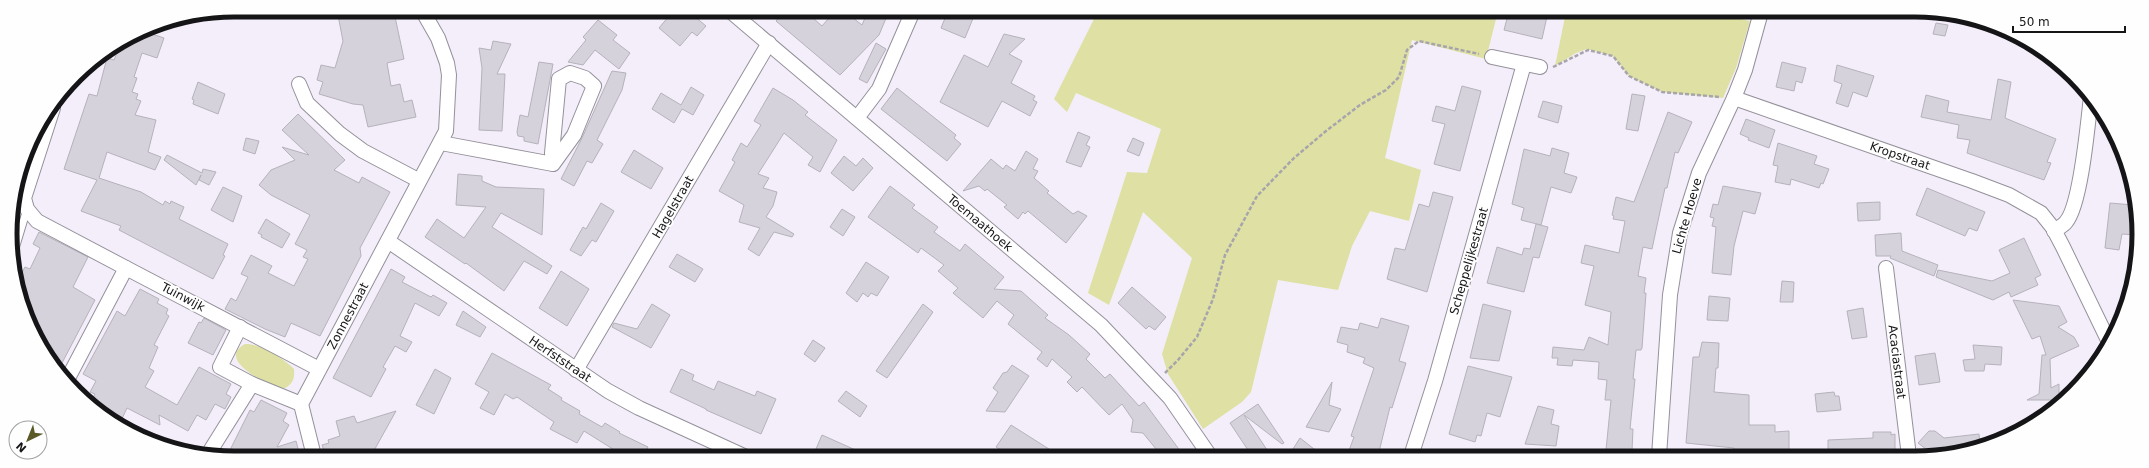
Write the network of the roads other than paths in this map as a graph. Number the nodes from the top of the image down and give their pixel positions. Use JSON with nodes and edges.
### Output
{"nodes":[{"id":1,"x":426,"y":17,"type":"edge"},
{"id":2,"x":737,"y":17,"type":"edge"},
{"id":3,"x":911,"y":17,"type":"edge"},
{"id":4,"x":1760,"y":17,"type":"edge"},
{"id":5,"x":769,"y":43,"type":"junction"},
{"id":6,"x":1492,"y":56,"type":"road end"},
{"id":7,"x":1524,"y":64,"type":"junction"},
{"id":8,"x":1540,"y":67,"type":"road end"},
{"id":9,"x":299,"y":84,"type":"dead end"},
{"id":10,"x":1734,"y":98,"type":"junction"},
{"id":11,"x":2090,"y":106,"type":"edge"},
{"id":12,"x":51,"y":118,"type":"edge"},
{"id":13,"x":857,"y":118,"type":"junction"},
{"id":14,"x":441,"y":142,"type":"junction"},
{"id":15,"x":553,"y":164,"type":"junction"},
{"id":16,"x":418,"y":180,"type":"junction"},
{"id":17,"x":27,"y":209,"type":"junction"},
{"id":18,"x":2054,"y":231,"type":"junction"},
{"id":19,"x":388,"y":241,"type":"junction"},
{"id":20,"x":17,"y":242,"type":"edge"},
{"id":21,"x":126,"y":268,"type":"junction"},
{"id":22,"x":1886,"y":268,"type":"dead end"},
{"id":23,"x":240,"y":327,"type":"junction"},
{"id":24,"x":2106,"y":336,"type":"edge"},
{"id":25,"x":319,"y":369,"type":"junction"},
{"id":26,"x":576,"y":370,"type":"junction"},
{"id":27,"x":70,"y":375,"type":"edge"},
{"id":28,"x":252,"y":384,"type":"junction"},
{"id":29,"x":301,"y":404,"type":"junction"},
{"id":30,"x":211,"y":450,"type":"edge"},
{"id":31,"x":313,"y":451,"type":"edge"},
{"id":32,"x":733,"y":451,"type":"edge"},
{"id":33,"x":1207,"y":451,"type":"edge"},
{"id":34,"x":1413,"y":451,"type":"edge"},
{"id":35,"x":1659,"y":451,"type":"edge"},
{"id":36,"x":1908,"y":451,"type":"edge"}],
"edges":[{"from":1,"to":14,"type":"street","name":"Zonnestraat"},
{"from":2,"to":5,"type":"street","name":"Toemaathoek"},
{"from":3,"to":13,"type":"street"},
{"from":4,"to":10,"type":"street","name":"Lichte Hoeve"},
{"from":5,"to":13,"type":"street","name":"Toemaathoek"},
{"from":5,"to":26,"type":"street","name":"Hagelstraat"},
{"from":6,"to":7,"type":"street"},
{"from":7,"to":8,"type":"street"},
{"from":7,"to":34,"type":"street","name":"Scheppelijkestraat"},
{"from":9,"to":16,"type":"street"},
{"from":10,"to":18,"type":"street","name":"Kropstraat"},
{"from":10,"to":35,"type":"street","name":"Lichte Hoeve"},
{"from":11,"to":18,"type":"street"},
{"from":12,"to":17,"type":"street"},
{"from":13,"to":33,"type":"street","name":"Toemaathoek"},
{"from":14,"to":15,"type":"street"},
{"from":14,"to":16,"type":"street","name":"Zonnestraat"},
{"from":15,"to":15,"type":"street"},
{"from":16,"to":19,"type":"street","name":"Zonnestraat"},
{"from":17,"to":20,"type":"lane"},
{"from":17,"to":21,"type":"street","name":"Tuinwijk"},
{"from":18,"to":24,"type":"street","name":"Kropstraat"},
{"from":19,"to":25,"type":"street","name":"Zonnestraat"},
{"from":19,"to":26,"type":"street","name":"Herfststraat"},
{"from":21,"to":23,"type":"street","name":"Tuinwijk"},
{"from":21,"to":27,"type":"street"},
{"from":22,"to":36,"type":"street","name":"Acaciastraat"},
{"from":23,"to":25,"type":"street","name":"Tuinwijk"},
{"from":23,"to":28,"type":"street"},
{"from":25,"to":29,"type":"street","name":"Zonnestraat"},
{"from":26,"to":32,"type":"street","name":"Herfststraat"},
{"from":28,"to":29,"type":"street"},
{"from":28,"to":30,"type":"street"},
{"from":29,"to":31,"type":"street"}]}
